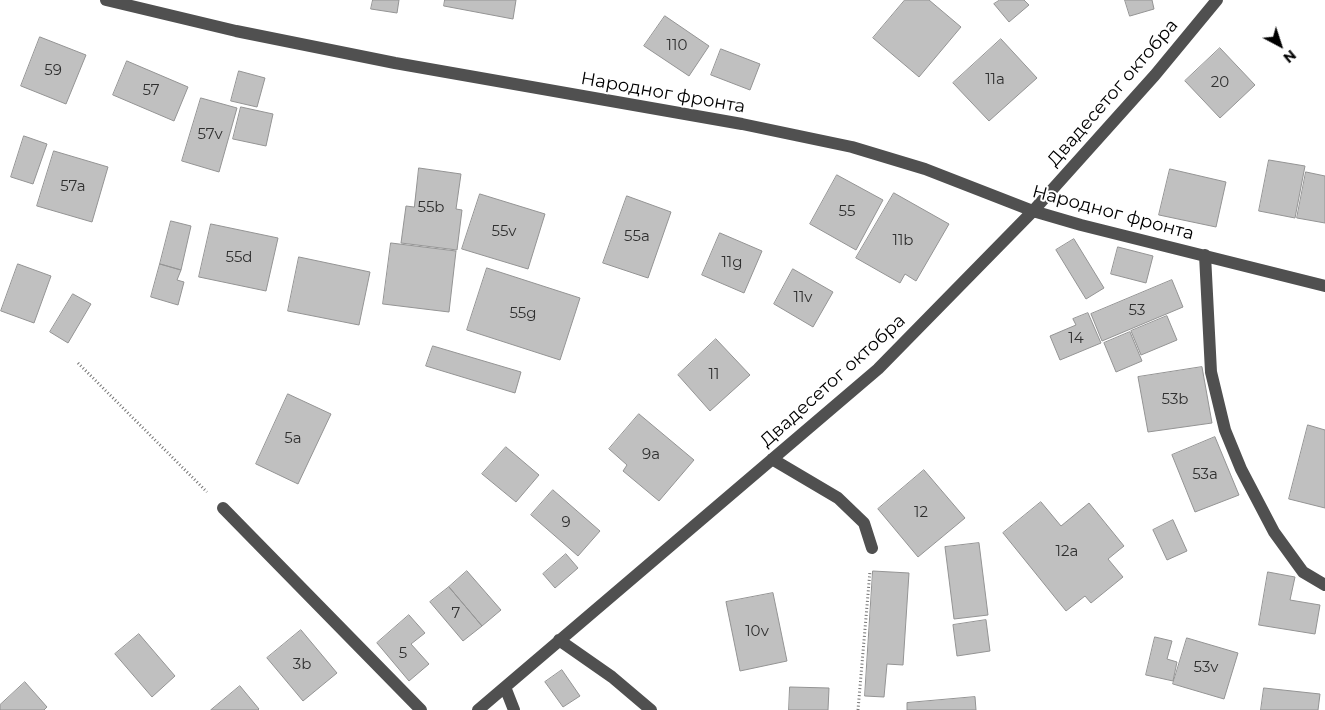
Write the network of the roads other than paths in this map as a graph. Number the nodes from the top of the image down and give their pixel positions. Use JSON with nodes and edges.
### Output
{"nodes":[{"id":1,"x":106,"y":0,"type":"edge"},
{"id":2,"x":1217,"y":0,"type":"edge"},
{"id":3,"x":1033,"y":211,"type":"junction"},
{"id":4,"x":1205,"y":255,"type":"junction"},
{"id":5,"x":1325,"y":286,"type":"edge"},
{"id":6,"x":772,"y":459,"type":"junction"},
{"id":7,"x":223,"y":508,"type":"road end"},
{"id":8,"x":872,"y":548,"type":"road end"},
{"id":9,"x":1325,"y":585,"type":"edge"},
{"id":10,"x":558,"y":640,"type":"junction"},
{"id":11,"x":505,"y":687,"type":"junction"},
{"id":12,"x":420,"y":710,"type":"edge"},
{"id":13,"x":478,"y":710,"type":"edge"},
{"id":14,"x":514,"y":710,"type":"edge"},
{"id":15,"x":651,"y":710,"type":"edge"}],
"edges":[{"from":1,"to":3,"type":"street","name":"Народног фронта"},
{"from":2,"to":3,"type":"street","name":"Двадесетог октобра"},
{"from":3,"to":4,"type":"street","name":"Народног фронта"},
{"from":3,"to":6,"type":"street","name":"Двадесетог октобра"},
{"from":4,"to":5,"type":"street","name":"Народног фронта"},
{"from":4,"to":9,"type":"street","name":"Народног фронта"},
{"from":6,"to":8,"type":"street"},
{"from":6,"to":10,"type":"street","name":"Двадесетог октобра"},
{"from":7,"to":12,"type":"street"},
{"from":10,"to":11,"type":"street","name":"Двадесетог октобра"},
{"from":10,"to":15,"type":"street"},
{"from":11,"to":13,"type":"street","name":"Двадесетог октобра"},
{"from":11,"to":14,"type":"street"}]}
